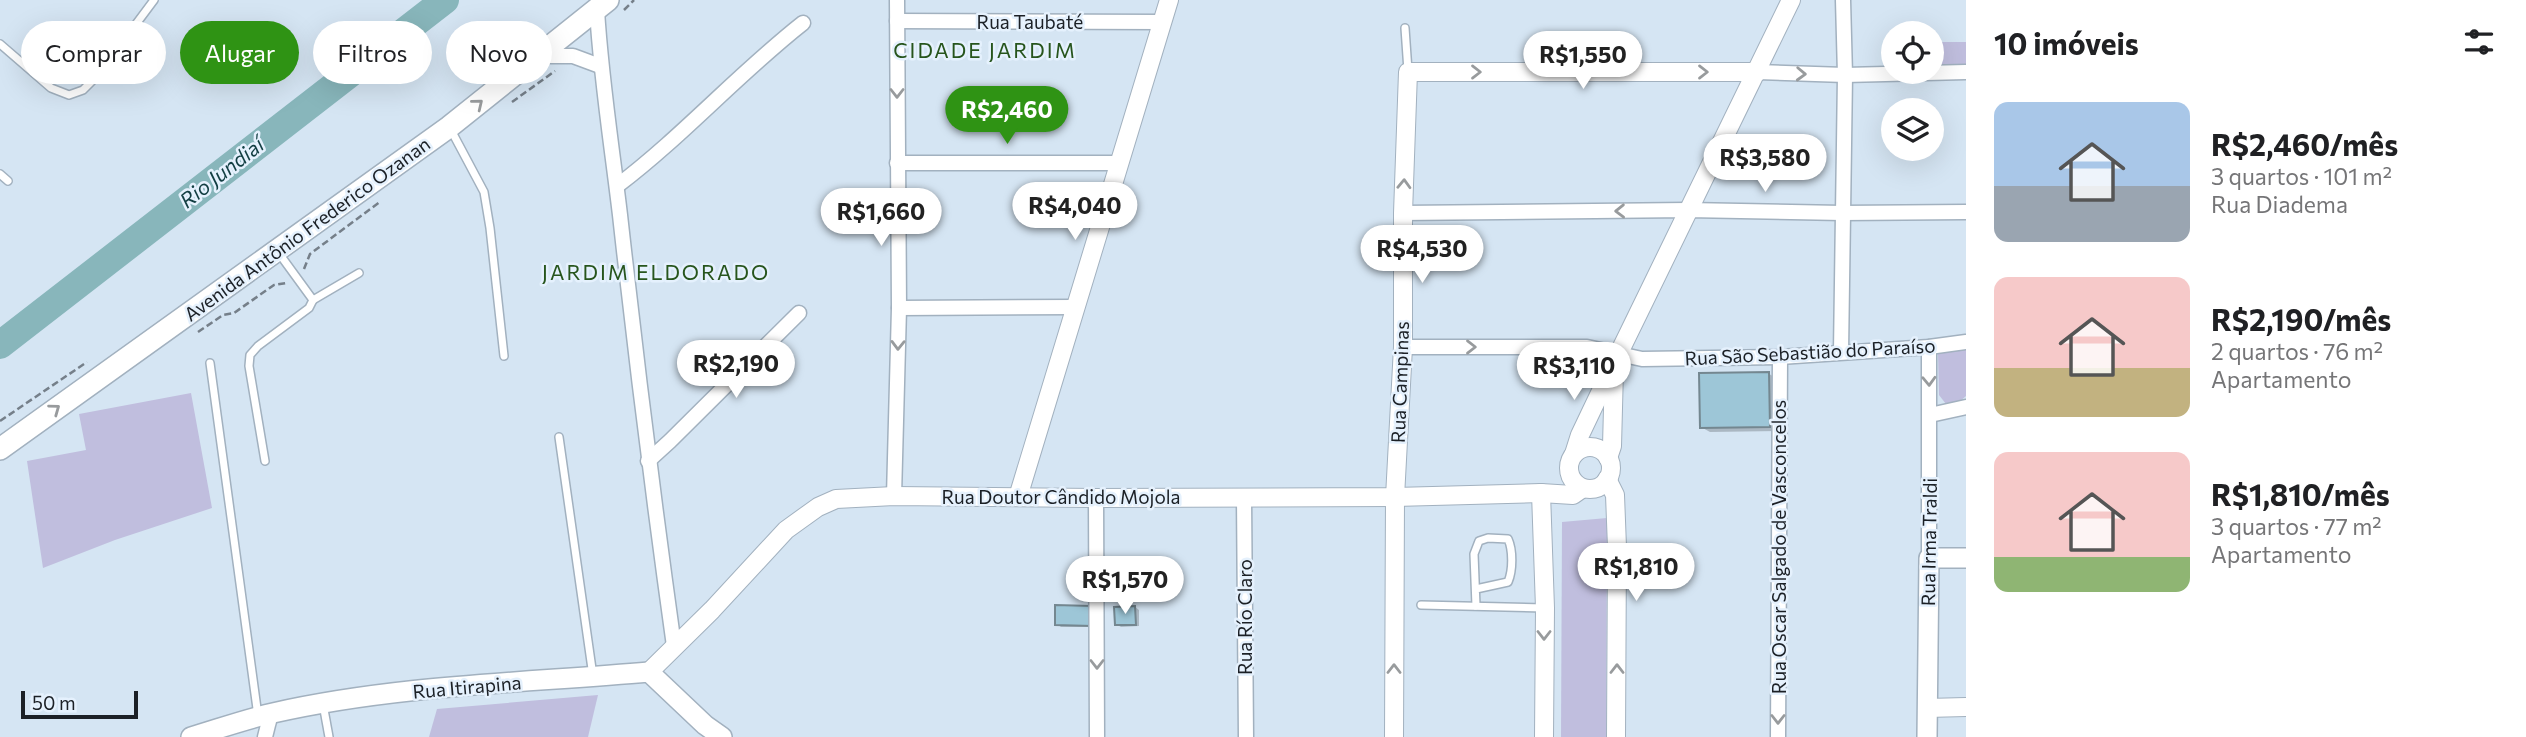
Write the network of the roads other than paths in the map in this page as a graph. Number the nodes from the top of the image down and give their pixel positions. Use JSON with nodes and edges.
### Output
{"nodes":[{"id":1,"x":154,"y":0,"type":"edge"},
{"id":2,"x":897,"y":0,"type":"edge"},
{"id":3,"x":1169,"y":0,"type":"edge"},
{"id":4,"x":1791,"y":0,"type":"edge"},
{"id":5,"x":1843,"y":0,"type":"edge"},
{"id":6,"x":603,"y":5,"type":"edge"},
{"id":7,"x":897,"y":21,"type":"junction"},
{"id":8,"x":1162,"y":22,"type":"junction"},
{"id":9,"x":803,"y":23,"type":"dead end"},
{"id":10,"x":1405,"y":28,"type":"dead end"},
{"id":11,"x":0,"y":44,"type":"edge"},
{"id":12,"x":552,"y":44,"type":"edge"},
{"id":13,"x":552,"y":56,"type":"edge"},
{"id":14,"x":600,"y":66,"type":"junction"},
{"id":15,"x":1408,"y":72,"type":"junction"},
{"id":16,"x":1758,"y":72,"type":"junction"},
{"id":17,"x":1966,"y":72,"type":"edge"},
{"id":18,"x":1845,"y":75,"type":"junction"},
{"id":19,"x":502,"y":84,"type":"edge"},
{"id":20,"x":449,"y":127,"type":"junction"},
{"id":21,"x":897,"y":163,"type":"junction"},
{"id":22,"x":1118,"y":163,"type":"junction"},
{"id":23,"x":0,"y":174,"type":"edge"},
{"id":24,"x":8,"y":181,"type":"dead end"},
{"id":25,"x":617,"y":186,"type":"junction"},
{"id":26,"x":1688,"y":210,"type":"junction"},
{"id":27,"x":1966,"y":212,"type":"edge"},
{"id":28,"x":1403,"y":213,"type":"junction"},
{"id":29,"x":1842,"y":213,"type":"junction"},
{"id":30,"x":277,"y":252,"type":"junction"},
{"id":31,"x":359,"y":273,"type":"dead end"},
{"id":32,"x":313,"y":300,"type":"junction"},
{"id":33,"x":1075,"y":307,"type":"junction"},
{"id":34,"x":899,"y":309,"type":"junction"},
{"id":35,"x":799,"y":313,"type":"dead end"},
{"id":36,"x":1966,"y":342,"type":"edge"},
{"id":37,"x":1403,"y":347,"type":"junction"},
{"id":38,"x":1928,"y":347,"type":"junction"},
{"id":39,"x":1842,"y":352,"type":"junction"},
{"id":40,"x":504,"y":356,"type":"dead end"},
{"id":41,"x":1780,"y":357,"type":"junction"},
{"id":42,"x":1616,"y":360,"type":"junction"},
{"id":43,"x":209,"y":363,"type":"dead end"},
{"id":44,"x":1966,"y":408,"type":"edge"},
{"id":45,"x":1930,"y":415,"type":"junction"},
{"id":46,"x":559,"y":437,"type":"dead end"},
{"id":47,"x":0,"y":449,"type":"edge"},
{"id":48,"x":1608,"y":458,"type":"junction"},
{"id":49,"x":1572,"y":459,"type":"junction"},
{"id":50,"x":265,"y":461,"type":"dead end"},
{"id":51,"x":648,"y":461,"type":"junction"},
{"id":52,"x":1607,"y":479,"type":"junction"},
{"id":53,"x":1583,"y":488,"type":"junction"},
{"id":54,"x":1542,"y":494,"type":"junction"},
{"id":55,"x":894,"y":496,"type":"junction"},
{"id":56,"x":1018,"y":497,"type":"junction"},
{"id":57,"x":1395,"y":497,"type":"junction"},
{"id":58,"x":1096,"y":498,"type":"junction"},
{"id":59,"x":1244,"y":498,"type":"junction"},
{"id":60,"x":1929,"y":558,"type":"junction"},
{"id":61,"x":1966,"y":558,"type":"edge"},
{"id":62,"x":1476,"y":589,"type":"junction"},
{"id":63,"x":1421,"y":605,"type":"dead end"},
{"id":64,"x":1476,"y":606,"type":"junction"},
{"id":65,"x":1545,"y":608,"type":"junction"},
{"id":66,"x":674,"y":646,"type":"junction"},
{"id":67,"x":649,"y":672,"type":"junction"},
{"id":68,"x":593,"y":677,"type":"junction"},
{"id":69,"x":323,"y":703,"type":"junction"},
{"id":70,"x":1966,"y":707,"type":"edge"},
{"id":71,"x":1927,"y":708,"type":"junction"},
{"id":72,"x":265,"y":715,"type":"junction"},
{"id":73,"x":233,"y":731,"type":"edge"},
{"id":74,"x":705,"y":731,"type":"edge"},
{"id":75,"x":191,"y":737,"type":"edge"},
{"id":76,"x":265,"y":737,"type":"edge"},
{"id":77,"x":328,"y":737,"type":"edge"},
{"id":78,"x":722,"y":737,"type":"edge"},
{"id":79,"x":1097,"y":737,"type":"edge"},
{"id":80,"x":1246,"y":737,"type":"edge"},
{"id":81,"x":1394,"y":737,"type":"edge"},
{"id":82,"x":1544,"y":737,"type":"edge"},
{"id":83,"x":1616,"y":737,"type":"edge"},
{"id":84,"x":1778,"y":737,"type":"edge"},
{"id":85,"x":1927,"y":737,"type":"edge"}],
"edges":[{"from":1,"to":11,"type":"lane"},
{"from":2,"to":7,"type":"street"},
{"from":3,"to":8,"type":"street"},
{"from":4,"to":16,"type":"street"},
{"from":5,"to":18,"type":"street"},
{"from":6,"to":12,"type":"main road","name":"Avenida Antônio Frederico Ozanan"},
{"from":6,"to":14,"type":"street"},
{"from":7,"to":8,"type":"street","name":"Rua Taubaté"},
{"from":7,"to":21,"type":"street","one_way":true},
{"from":8,"to":22,"type":"street"},
{"from":9,"to":25,"type":"street"},
{"from":10,"to":15,"type":"lane","name":"Rua Campinas"},
{"from":13,"to":14,"type":"street"},
{"from":14,"to":25,"type":"street"},
{"from":15,"to":16,"type":"street","one_way":true},
{"from":28,"to":15,"type":"street","name":"Rua Campinas","one_way":true},
{"from":16,"to":18,"type":"street","one_way":true},
{"from":16,"to":26,"type":"street"},
{"from":17,"to":18,"type":"street"},
{"from":18,"to":29,"type":"street"},
{"from":20,"to":19,"type":"main road","name":"Avenida Antônio Frederico Ozanan","one_way":true},
{"from":20,"to":30,"type":"main road","name":"Avenida Antônio Frederico Ozanan"},
{"from":20,"to":40,"type":"lane"},
{"from":21,"to":22,"type":"street"},
{"from":21,"to":34,"type":"street"},
{"from":22,"to":33,"type":"street"},
{"from":23,"to":24,"type":"lane"},
{"from":25,"to":51,"type":"street"},
{"from":26,"to":28,"type":"street","one_way":true},
{"from":26,"to":29,"type":"street"},
{"from":26,"to":42,"type":"street"},
{"from":27,"to":29,"type":"street"},
{"from":28,"to":37,"type":"street","name":"Rua Campinas"},
{"from":29,"to":39,"type":"street"},
{"from":30,"to":32,"type":"lane"},
{"from":47,"to":30,"type":"main road","name":"Avenida Antônio Frederico Ozanan","one_way":true},
{"from":31,"to":32,"type":"lane"},
{"from":32,"to":50,"type":"lane"},
{"from":33,"to":34,"type":"street"},
{"from":33,"to":56,"type":"street"},
{"from":34,"to":55,"type":"street","one_way":true},
{"from":35,"to":51,"type":"street"},
{"from":36,"to":38,"type":"street","name":"Rua São Sebastião do Paraíso"},
{"from":37,"to":42,"type":"street","name":"Rua São Sebastião do Paraíso","one_way":true},
{"from":37,"to":57,"type":"street","name":"Rua Campinas"},
{"from":38,"to":39,"type":"street","name":"Rua São Sebastião do Paraíso"},
{"from":38,"to":45,"type":"street","name":"Rua Irma Traldi","one_way":true},
{"from":39,"to":41,"type":"street","name":"Rua São Sebastião do Paraíso"},
{"from":41,"to":42,"type":"street","name":"Rua São Sebastião do Paraíso"},
{"from":41,"to":84,"type":"street","name":"Rua Oscar Salgado de Vasconcelos","one_way":true},
{"from":42,"to":48,"type":"street"},
{"from":42,"to":49,"type":"street"},
{"from":43,"to":72,"type":"lane"},
{"from":44,"to":45,"type":"street"},
{"from":45,"to":60,"type":"street","name":"Rua Irma Traldi"},
{"from":46,"to":68,"type":"lane"},
{"from":48,"to":49,"type":"street"},
{"from":48,"to":52,"type":"street"},
{"from":49,"to":53,"type":"street"},
{"from":49,"to":54,"type":"street"},
{"from":51,"to":66,"type":"street"},
{"from":52,"to":53,"type":"street","name":"Rua Doutor Cândido Mojola"},
{"from":83,"to":52,"type":"street","one_way":true},
{"from":53,"to":54,"type":"street","name":"Rua Doutor Cândido Mojola"},
{"from":54,"to":57,"type":"street","name":"Rua Doutor Cândido Mojola"},
{"from":54,"to":65,"type":"street"},
{"from":55,"to":56,"type":"street","name":"Rua Doutor Cândido Mojola"},
{"from":55,"to":66,"type":"street","name":"Rua Doutor Cândido Mojola"},
{"from":56,"to":58,"type":"street","name":"Rua Doutor Cândido Mojola"},
{"from":57,"to":59,"type":"street","name":"Rua Doutor Cândido Mojola"},
{"from":81,"to":57,"type":"street","name":"Rua Campinas","one_way":true},
{"from":58,"to":59,"type":"street","name":"Rua Doutor Cândido Mojola"},
{"from":58,"to":79,"type":"street","one_way":true},
{"from":59,"to":80,"type":"street","name":"Rua Río Claro"},
{"from":60,"to":61,"type":"main road"},
{"from":60,"to":71,"type":"main road","name":"Rua Irma Traldi"},
{"from":62,"to":62,"type":"lane"},
{"from":62,"to":64,"type":"lane"},
{"from":63,"to":64,"type":"lane"},
{"from":64,"to":65,"type":"lane"},
{"from":65,"to":82,"type":"street","one_way":true},
{"from":66,"to":67,"type":"street","name":"Rua Doutor Cândido Mojola"},
{"from":67,"to":68,"type":"main road","name":"Rua Itirapina"},
{"from":67,"to":74,"type":"main road"},
{"from":68,"to":69,"type":"main road","name":"Rua Itirapina"},
{"from":69,"to":72,"type":"main road","name":"Rua Itirapina"},
{"from":69,"to":77,"type":"lane"},
{"from":70,"to":71,"type":"street"},
{"from":71,"to":85,"type":"main road","name":"Rua Irma Traldi"},
{"from":72,"to":73,"type":"main road","name":"Rua Itirapina"},
{"from":72,"to":76,"type":"street"},
{"from":73,"to":75,"type":"main road","name":"Rua Itirapina"},
{"from":74,"to":78,"type":"main road"}]}
